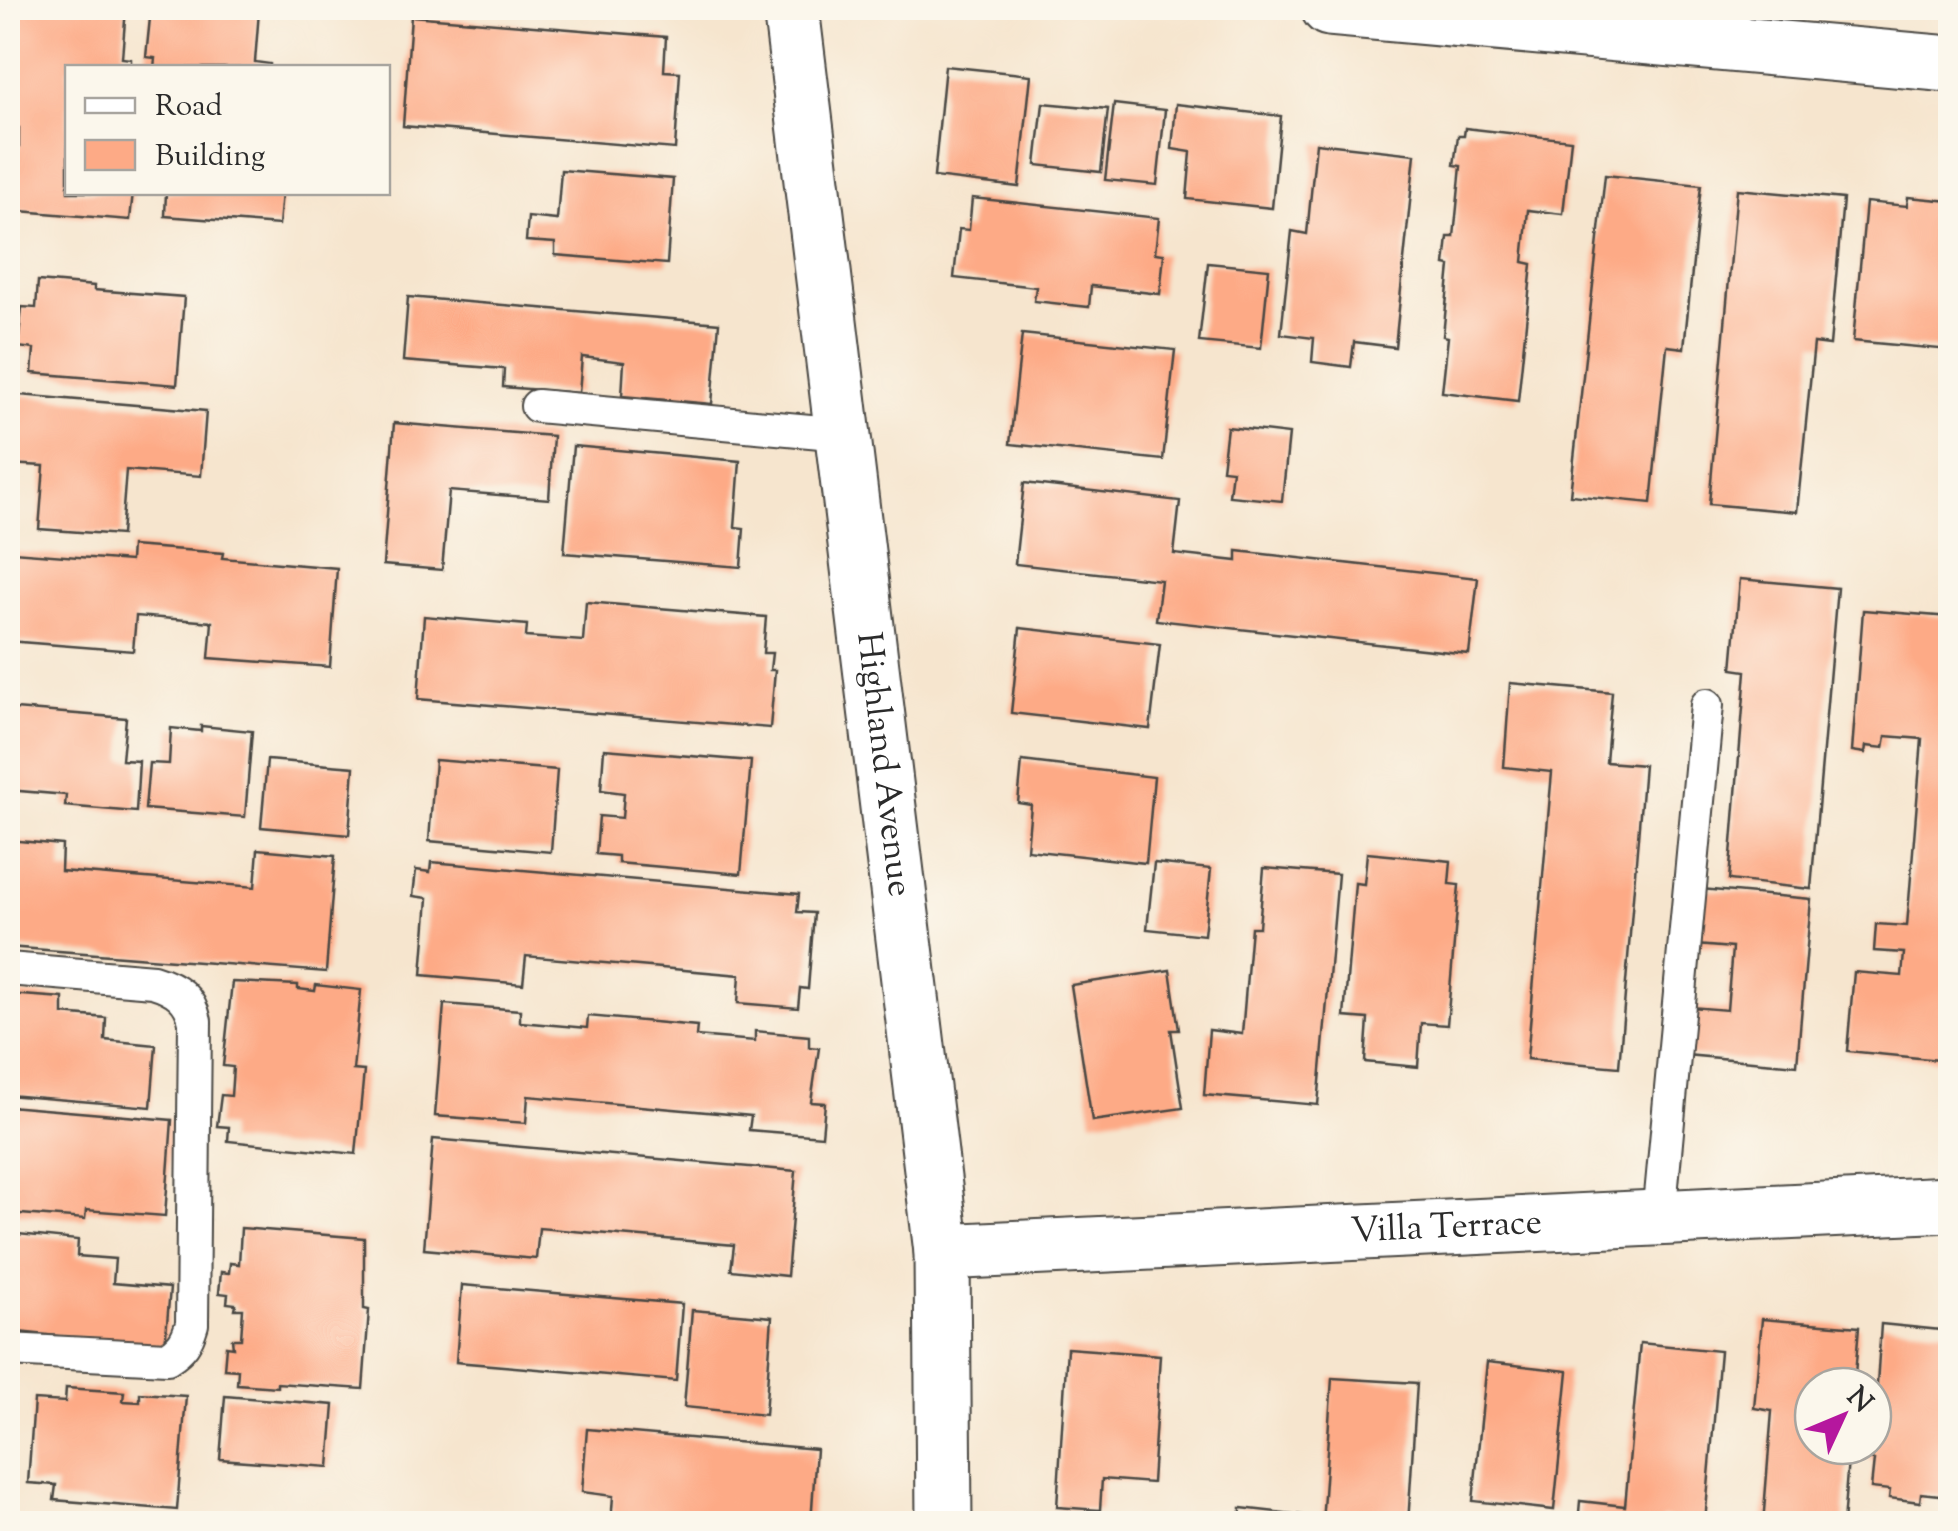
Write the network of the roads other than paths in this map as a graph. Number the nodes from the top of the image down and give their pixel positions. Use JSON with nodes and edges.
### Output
{"nodes":[{"id":1,"x":791,"y":8,"type":"edge"},
{"id":2,"x":1329,"y":8,"type":"edge"},
{"id":3,"x":1808,"y":29,"type":"edge"},
{"id":4,"x":1950,"y":64,"type":"edge"},
{"id":5,"x":537,"y":406,"type":"dead end"},
{"id":6,"x":843,"y":434,"type":"junction"},
{"id":7,"x":1707,"y":705,"type":"dead end"},
{"id":8,"x":8,"y":969,"type":"edge"},
{"id":9,"x":1950,"y":1204,"type":"edge"},
{"id":10,"x":1659,"y":1218,"type":"junction"},
{"id":11,"x":942,"y":1252,"type":"junction"},
{"id":12,"x":8,"y":1350,"type":"edge"},
{"id":13,"x":944,"y":1524,"type":"edge"}],
"edges":[{"from":1,"to":6,"type":"street","name":"Highland Avenue"},
{"from":2,"to":3,"type":"street"},
{"from":3,"to":4,"type":"street"},
{"from":5,"to":6,"type":"lane"},
{"from":6,"to":11,"type":"street","name":"Highland Avenue"},
{"from":7,"to":10,"type":"lane"},
{"from":8,"to":12,"type":"lane"},
{"from":9,"to":10,"type":"street","name":"Villa Terrace"},
{"from":10,"to":11,"type":"street","name":"Villa Terrace"},
{"from":11,"to":13,"type":"street","name":"Highland Avenue"}]}
